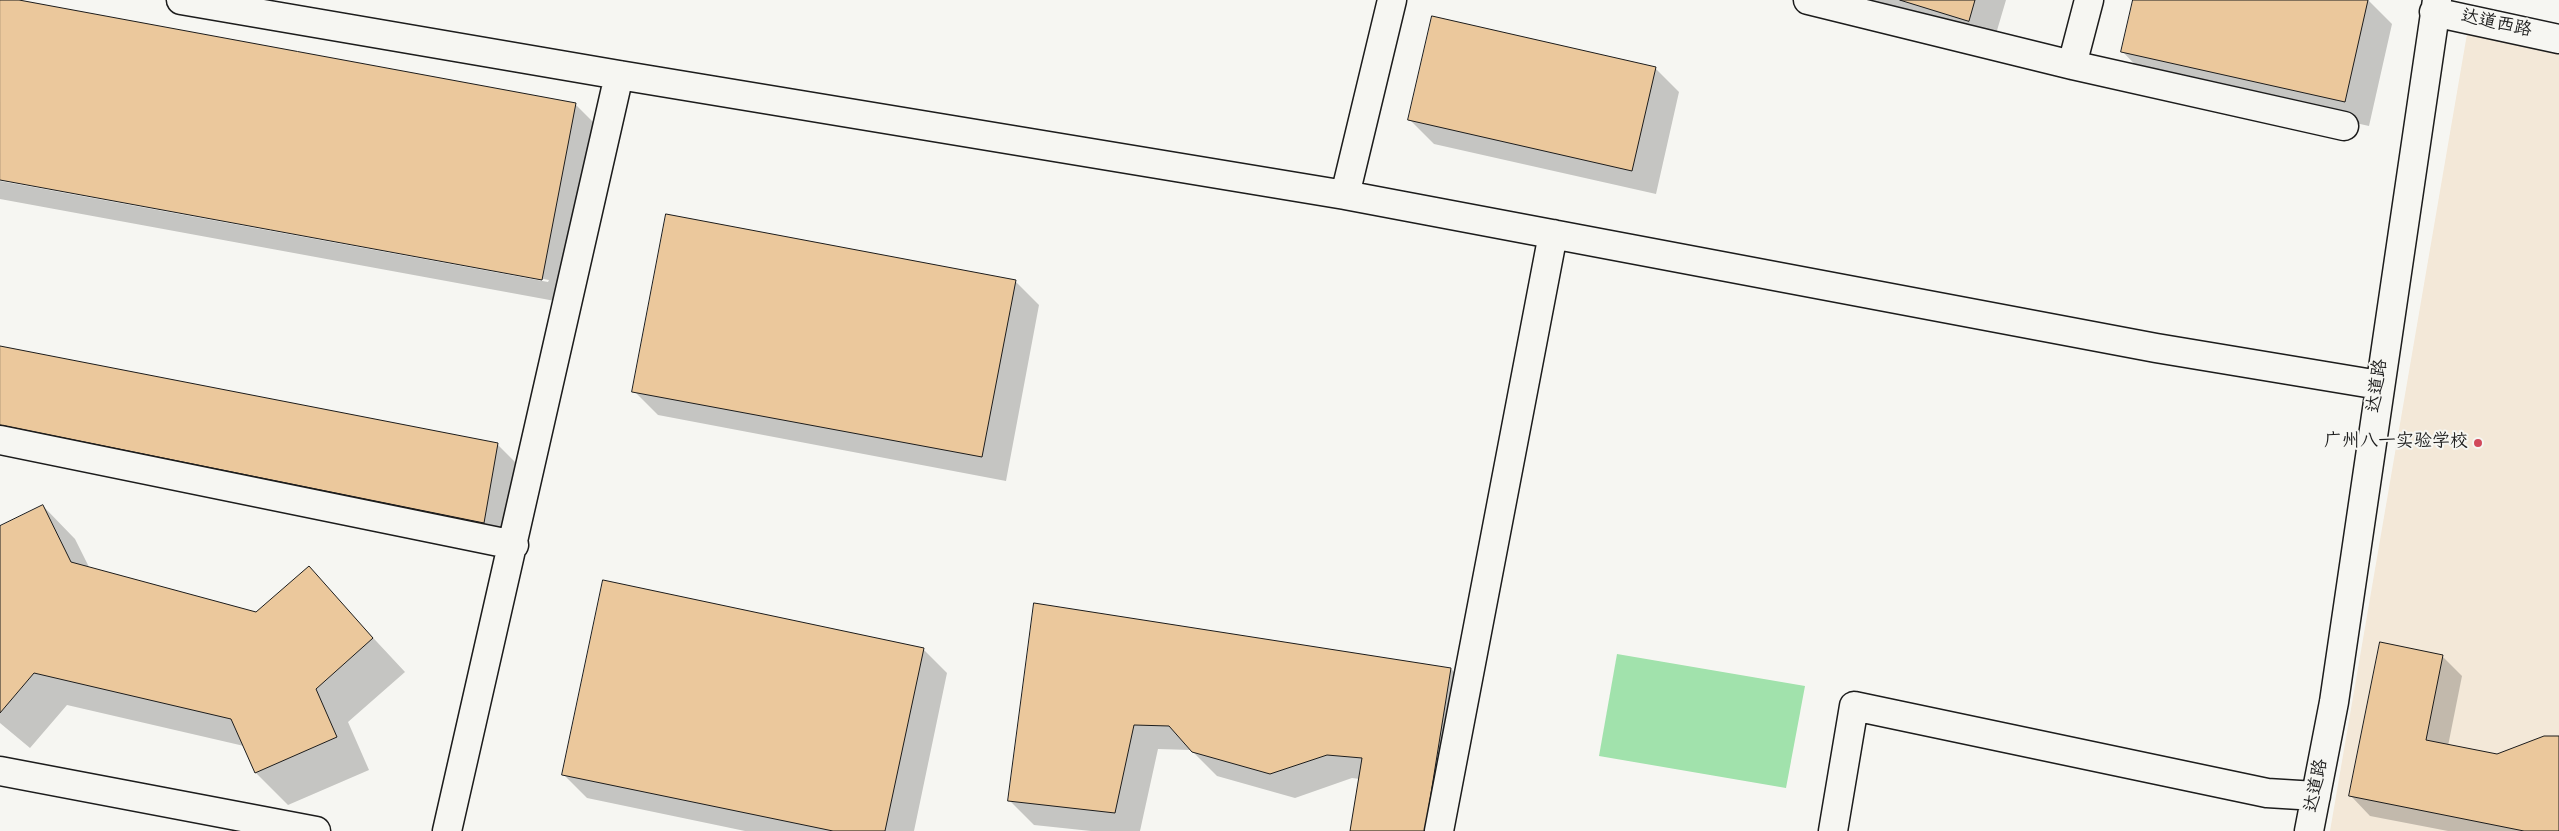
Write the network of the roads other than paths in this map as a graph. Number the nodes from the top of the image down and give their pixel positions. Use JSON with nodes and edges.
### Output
{"nodes":[{"id":1,"x":181,"y":0,"type":"edge"},
{"id":2,"x":1392,"y":0,"type":"edge"},
{"id":3,"x":1808,"y":0,"type":"edge"},
{"id":4,"x":2089,"y":0,"type":"edge"},
{"id":5,"x":2435,"y":6,"type":"edge"},
{"id":6,"x":2559,"y":39,"type":"edge"},
{"id":7,"x":2072,"y":66,"type":"junction"},
{"id":8,"x":619,"y":75,"type":"junction"},
{"id":9,"x":2344,"y":126,"type":"dead end"},
{"id":10,"x":1345,"y":195,"type":"junction"},
{"id":11,"x":1553,"y":234,"type":"junction"},
{"id":12,"x":2379,"y":385,"type":"junction"},
{"id":13,"x":0,"y":440,"type":"edge"},
{"id":14,"x":514,"y":545,"type":"junction"},
{"id":15,"x":0,"y":771,"type":"edge"},
{"id":16,"x":2316,"y":796,"type":"junction"},
{"id":17,"x":316,"y":831,"type":"edge"},
{"id":18,"x":447,"y":831,"type":"edge"},
{"id":19,"x":1440,"y":831,"type":"edge"},
{"id":20,"x":1833,"y":831,"type":"edge"},
{"id":21,"x":2309,"y":831,"type":"edge"}],
"edges":[{"from":1,"to":8,"type":"street"},
{"from":2,"to":10,"type":"street"},
{"from":3,"to":7,"type":"street"},
{"from":4,"to":7,"type":"street"},
{"from":5,"to":6,"type":"street","name":"达道西路"},
{"from":5,"to":12,"type":"street","name":"达道路"},
{"from":7,"to":9,"type":"street"},
{"from":8,"to":10,"type":"street"},
{"from":8,"to":14,"type":"street"},
{"from":10,"to":11,"type":"street"},
{"from":11,"to":12,"type":"street"},
{"from":11,"to":19,"type":"street"},
{"from":12,"to":16,"type":"street","name":"达道路"},
{"from":13,"to":14,"type":"street"},
{"from":14,"to":18,"type":"street"},
{"from":15,"to":17,"type":"street"},
{"from":16,"to":20,"type":"street"},
{"from":16,"to":21,"type":"street","name":"达道路"}]}
